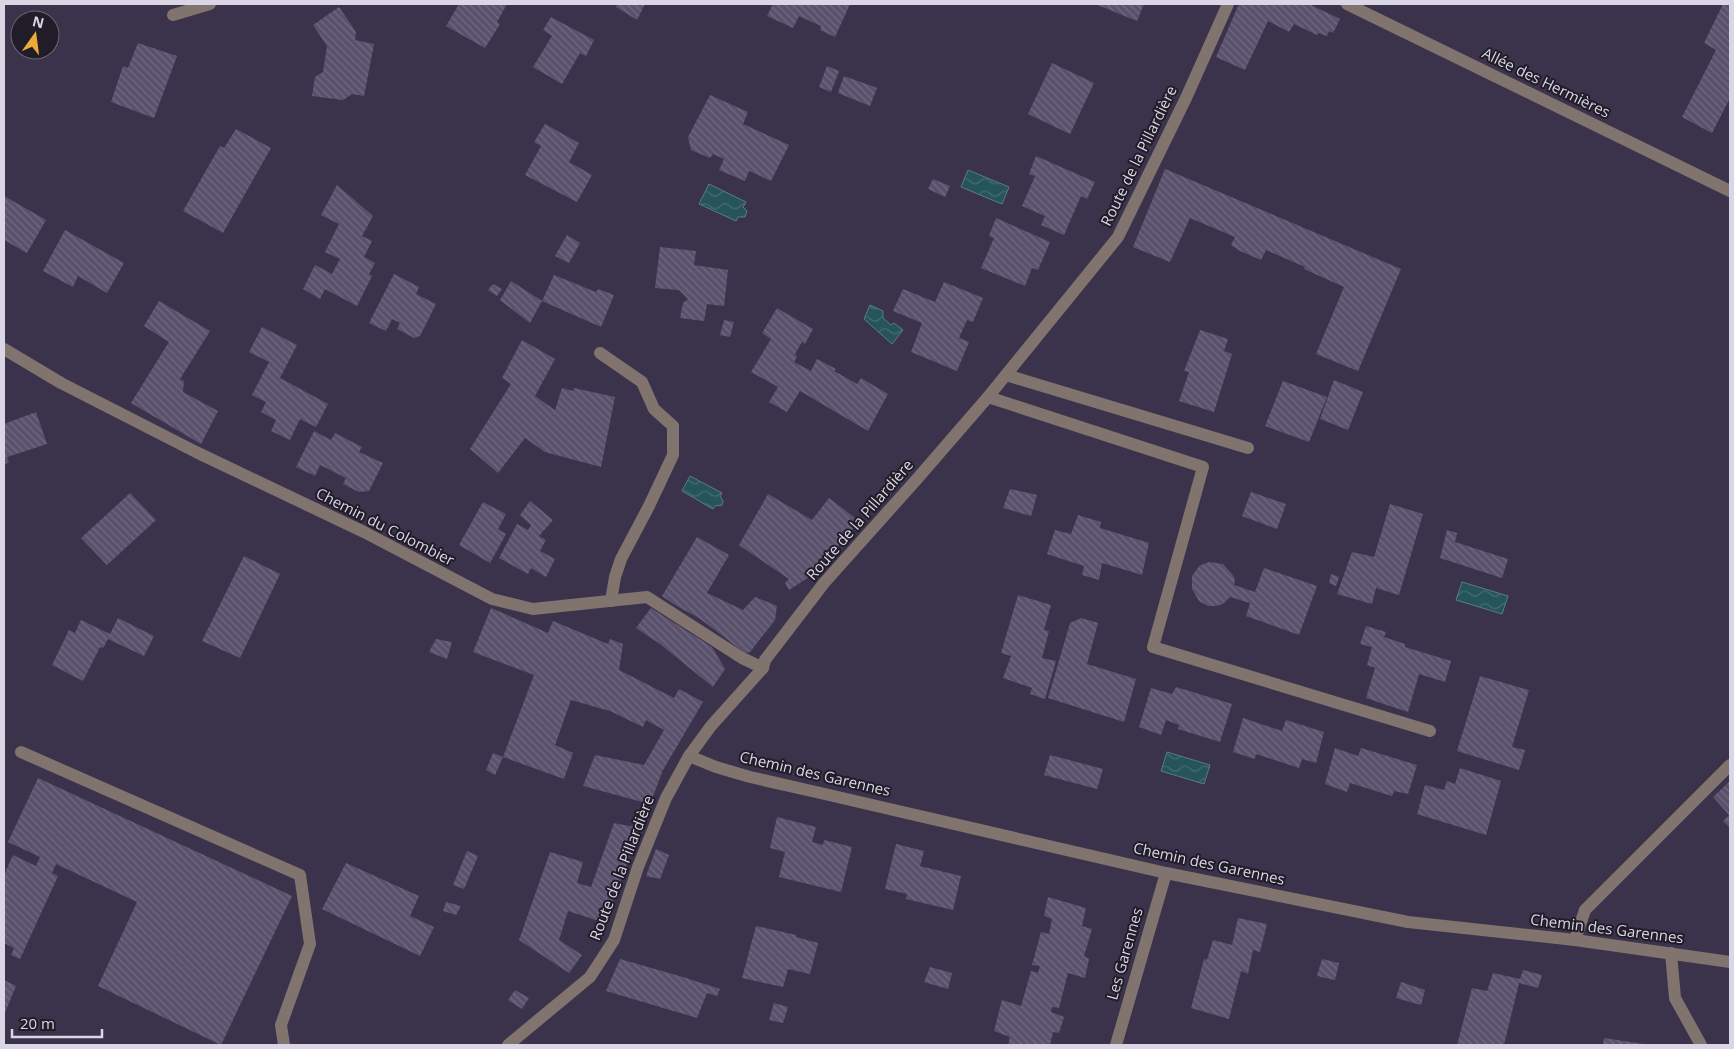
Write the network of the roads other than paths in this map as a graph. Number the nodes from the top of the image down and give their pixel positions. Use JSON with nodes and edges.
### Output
{"nodes":[{"id":1,"x":210,"y":4,"type":"edge"},
{"id":2,"x":1228,"y":4,"type":"edge"},
{"id":3,"x":1347,"y":4,"type":"edge"},
{"id":4,"x":173,"y":15,"type":"dead end"},
{"id":5,"x":1730,"y":191,"type":"edge"},
{"id":6,"x":4,"y":349,"type":"edge"},
{"id":7,"x":600,"y":353,"type":"dead end"},
{"id":8,"x":1006,"y":375,"type":"junction"},
{"id":9,"x":988,"y":397,"type":"junction"},
{"id":10,"x":1248,"y":448,"type":"dead end"},
{"id":11,"x":611,"y":601,"type":"junction"},
{"id":12,"x":763,"y":668,"type":"junction"},
{"id":13,"x":1430,"y":732,"type":"dead end"},
{"id":14,"x":21,"y":752,"type":"dead end"},
{"id":15,"x":689,"y":756,"type":"junction"},
{"id":16,"x":1730,"y":765,"type":"edge"},
{"id":17,"x":1166,"y":873,"type":"junction"},
{"id":18,"x":1575,"y":940,"type":"junction"},
{"id":19,"x":1671,"y":953,"type":"junction"},
{"id":20,"x":1730,"y":962,"type":"edge"},
{"id":21,"x":284,"y":1045,"type":"edge"},
{"id":22,"x":508,"y":1045,"type":"edge"},
{"id":23,"x":1116,"y":1045,"type":"edge"},
{"id":24,"x":1701,"y":1045,"type":"edge"}],
"edges":[{"from":1,"to":4,"type":"street"},
{"from":2,"to":8,"type":"street","name":"Route de la Pillardière"},
{"from":3,"to":5,"type":"street","name":"Allée des Hermières"},
{"from":6,"to":11,"type":"street","name":"Chemin du Colombier"},
{"from":7,"to":11,"type":"street"},
{"from":8,"to":9,"type":"street","name":"Route de la Pillardière"},
{"from":8,"to":10,"type":"street"},
{"from":9,"to":12,"type":"street","name":"Route de la Pillardière"},
{"from":9,"to":13,"type":"street"},
{"from":11,"to":12,"type":"street","name":"Chemin du Colombier"},
{"from":12,"to":15,"type":"street","name":"Route de la Pillardière"},
{"from":14,"to":21,"type":"street"},
{"from":15,"to":17,"type":"street","name":"Chemin des Garennes"},
{"from":15,"to":22,"type":"street","name":"Route de la Pillardière"},
{"from":16,"to":18,"type":"street"},
{"from":17,"to":18,"type":"street","name":"Chemin des Garennes"},
{"from":17,"to":23,"type":"street","name":"Les Garennes"},
{"from":18,"to":19,"type":"street","name":"Chemin des Garennes"},
{"from":19,"to":20,"type":"street","name":"Chemin des Garennes"},
{"from":19,"to":24,"type":"street"}]}
